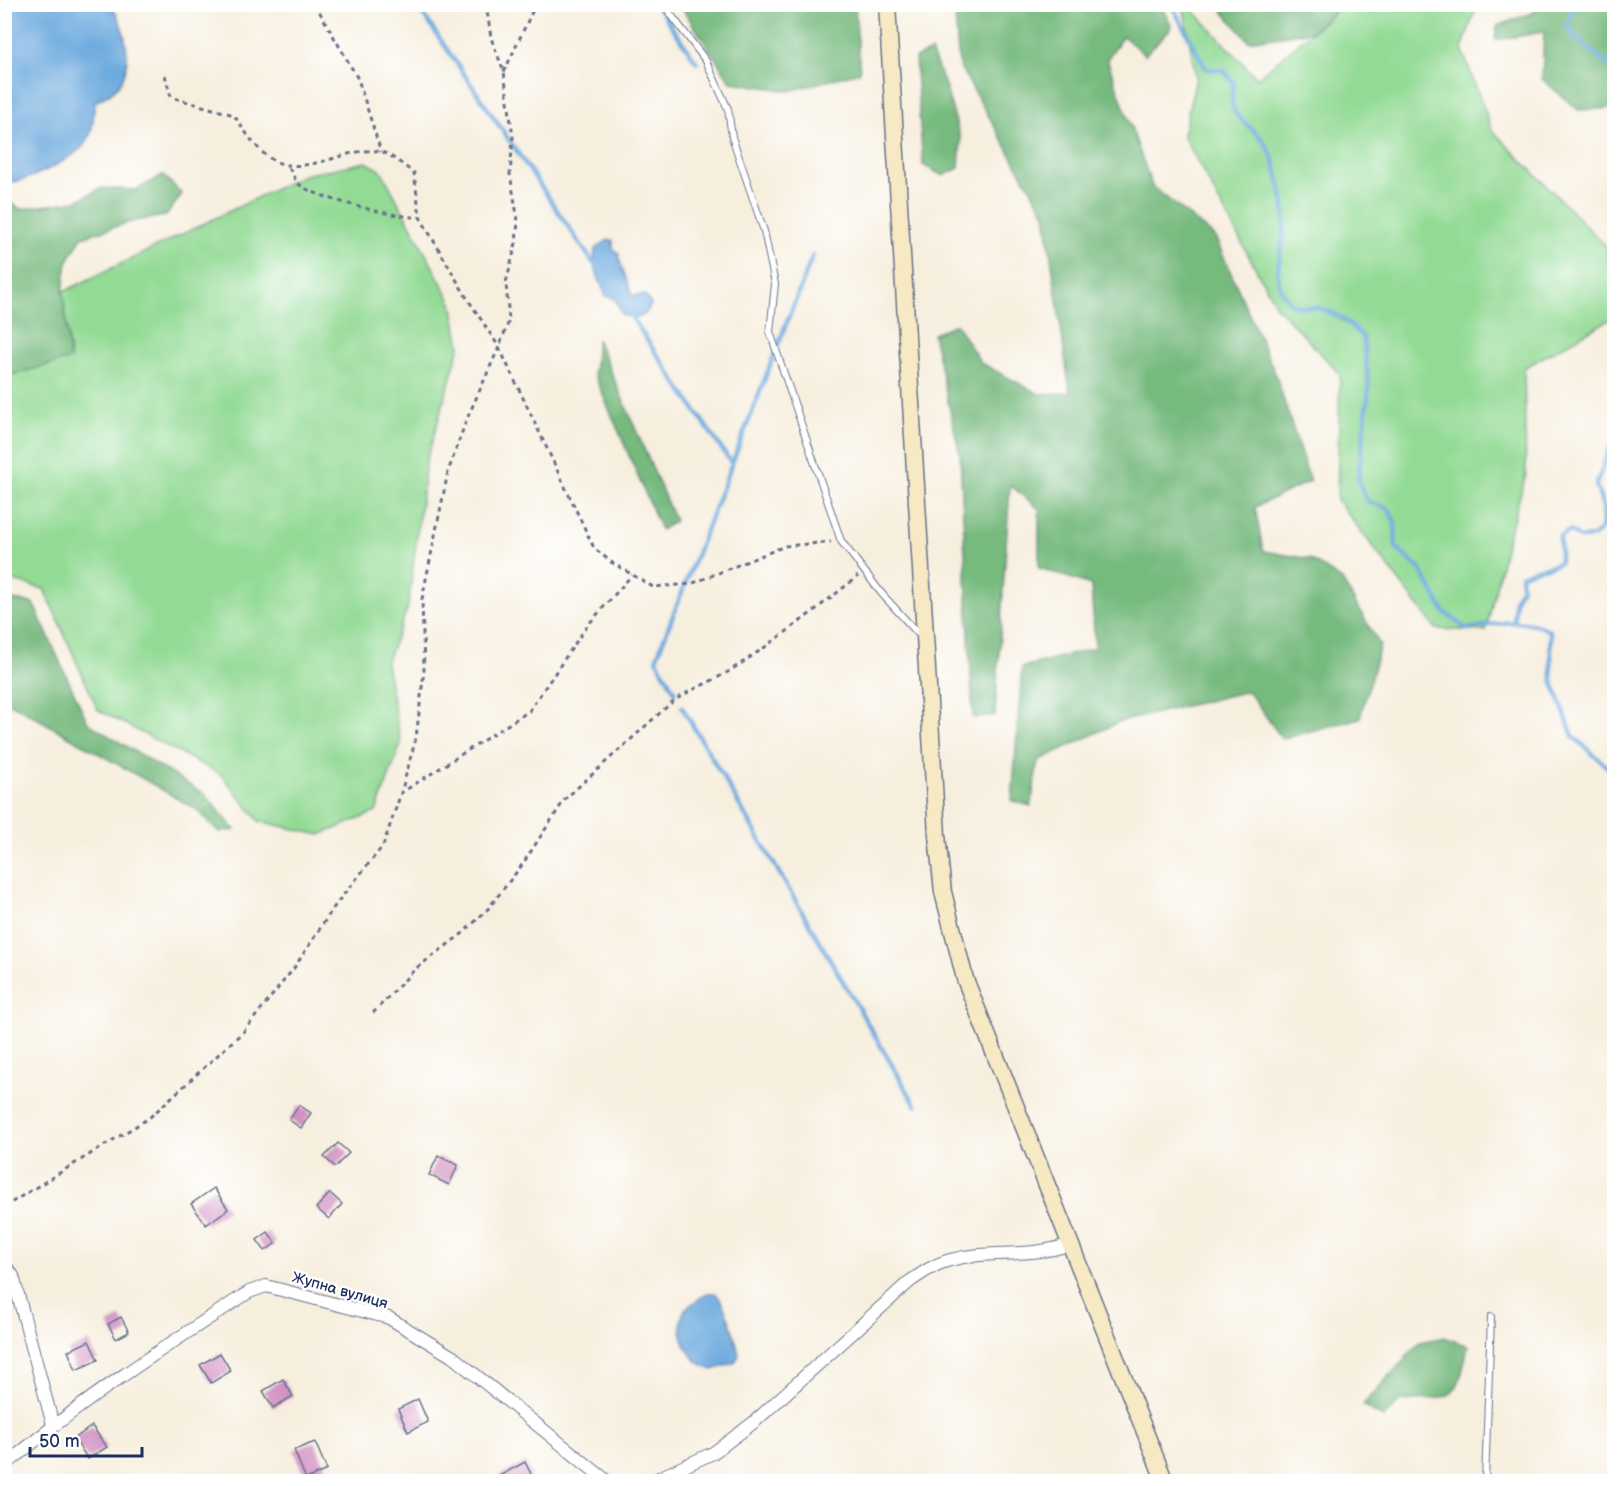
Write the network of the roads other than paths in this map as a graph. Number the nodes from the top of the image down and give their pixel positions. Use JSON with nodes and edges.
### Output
{"nodes":[{"id":1,"x":663,"y":4,"type":"edge"},
{"id":2,"x":887,"y":4,"type":"edge"},
{"id":3,"x":924,"y":640,"type":"junction"},
{"id":4,"x":1071,"y":1244,"type":"junction"},
{"id":5,"x":4,"y":1264,"type":"edge"},
{"id":6,"x":1491,"y":1317,"type":"dead end"},
{"id":7,"x":53,"y":1425,"type":"junction"},
{"id":8,"x":4,"y":1469,"type":"edge"},
{"id":9,"x":681,"y":1469,"type":"junction"},
{"id":10,"x":608,"y":1481,"type":"edge"},
{"id":11,"x":650,"y":1482,"type":"edge"},
{"id":12,"x":686,"y":1482,"type":"edge"},
{"id":13,"x":1165,"y":1482,"type":"edge"},
{"id":14,"x":1485,"y":1482,"type":"edge"}],
"edges":[{"from":1,"to":3,"type":"lane"},
{"from":2,"to":3,"type":"main road"},
{"from":3,"to":4,"type":"main road"},
{"from":4,"to":9,"type":"street"},
{"from":4,"to":13,"type":"main road"},
{"from":5,"to":7,"type":"street"},
{"from":6,"to":14,"type":"lane"},
{"from":7,"to":8,"type":"street","name":"Жупна вулиця"},
{"from":7,"to":10,"type":"street","name":"Жупна вулиця"},
{"from":9,"to":11,"type":"street"},
{"from":9,"to":12,"type":"street"}]}
